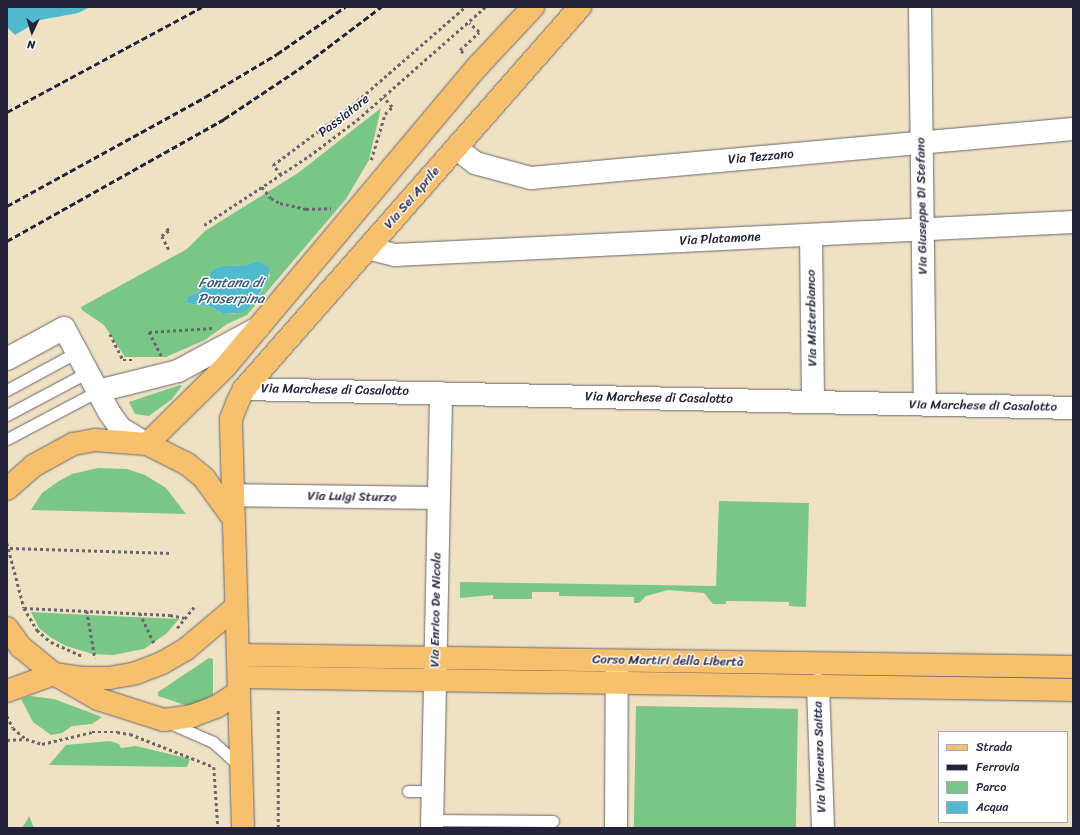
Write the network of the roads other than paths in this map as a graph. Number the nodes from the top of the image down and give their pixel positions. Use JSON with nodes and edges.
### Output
{"nodes":[{"id":1,"x":533,"y":7,"type":"edge"},
{"id":2,"x":580,"y":7,"type":"edge"},
{"id":3,"x":920,"y":7,"type":"edge"},
{"id":4,"x":1073,"y":129,"type":"edge"},
{"id":5,"x":922,"y":143,"type":"junction"},
{"id":6,"x":456,"y":148,"type":"junction"},
{"id":7,"x":1073,"y":222,"type":"edge"},
{"id":8,"x":922,"y":230,"type":"junction"},
{"id":9,"x":811,"y":235,"type":"junction"},
{"id":10,"x":368,"y":248,"type":"junction"},
{"id":11,"x":258,"y":328,"type":"junction"},
{"id":12,"x":77,"y":352,"type":"junction"},
{"id":13,"x":7,"y":359,"type":"edge"},
{"id":14,"x":88,"y":372,"type":"junction"},
{"id":15,"x":244,"y":389,"type":"junction"},
{"id":16,"x":7,"y":390,"type":"edge"},
{"id":17,"x":98,"y":390,"type":"junction"},
{"id":18,"x":441,"y":393,"type":"junction"},
{"id":19,"x":813,"y":402,"type":"junction"},
{"id":20,"x":925,"y":404,"type":"junction"},
{"id":21,"x":1073,"y":408,"type":"edge"},
{"id":22,"x":7,"y":415,"type":"edge"},
{"id":23,"x":7,"y":439,"type":"edge"},
{"id":24,"x":148,"y":444,"type":"junction"},
{"id":25,"x":7,"y":489,"type":"edge"},
{"id":26,"x":226,"y":495,"type":"junction"},
{"id":27,"x":438,"y":498,"type":"junction"},
{"id":28,"x":236,"y":607,"type":"junction"},
{"id":29,"x":7,"y":628,"type":"edge"},
{"id":30,"x":238,"y":655,"type":"junction"},
{"id":31,"x":435,"y":658,"type":"junction"},
{"id":32,"x":617,"y":661,"type":"junction"},
{"id":33,"x":264,"y":666,"type":"junction"},
{"id":34,"x":1073,"y":667,"type":"edge"},
{"id":35,"x":54,"y":674,"type":"junction"},
{"id":36,"x":435,"y":679,"type":"junction"},
{"id":37,"x":617,"y":682,"type":"junction"},
{"id":38,"x":239,"y":684,"type":"junction"},
{"id":39,"x":818,"y":685,"type":"junction"},
{"id":40,"x":10,"y":690,"type":"edge"},
{"id":41,"x":1073,"y":690,"type":"edge"},
{"id":42,"x":164,"y":720,"type":"junction"},
{"id":43,"x":241,"y":767,"type":"junction"},
{"id":44,"x":408,"y":791,"type":"dead end"},
{"id":45,"x":433,"y":791,"type":"junction"},
{"id":46,"x":553,"y":821,"type":"dead end"},
{"id":47,"x":432,"y":824,"type":"edge"},
{"id":48,"x":243,"y":828,"type":"edge"},
{"id":49,"x":616,"y":828,"type":"edge"},
{"id":50,"x":823,"y":828,"type":"edge"}],
"edges":[{"from":1,"to":11,"type":"main road"},
{"from":2,"to":6,"type":"main road","name":"Via Sei Aprile"},
{"from":3,"to":5,"type":"street","name":"Via Giuseppe Di Stefano"},
{"from":4,"to":5,"type":"street","name":"Via Tezzano"},
{"from":5,"to":6,"type":"street","name":"Via Tezzano"},
{"from":5,"to":8,"type":"street","name":"Via Giuseppe Di Stefano"},
{"from":6,"to":10,"type":"main road","name":"Via Sei Aprile"},
{"from":7,"to":8,"type":"street","name":"Via Platamone"},
{"from":8,"to":9,"type":"street","name":"Via Platamone"},
{"from":8,"to":20,"type":"street","name":"Via Giuseppe Di Stefano"},
{"from":9,"to":10,"type":"street","name":"Via Platamone"},
{"from":9,"to":19,"type":"street","name":"Via Misterbianco"},
{"from":10,"to":15,"type":"main road","name":"Via Sei Aprile"},
{"from":11,"to":17,"type":"street"},
{"from":11,"to":24,"type":"main road"},
{"from":12,"to":13,"type":"street"},
{"from":12,"to":14,"type":"street"},
{"from":12,"to":16,"type":"lane"},
{"from":14,"to":17,"type":"street"},
{"from":14,"to":22,"type":"lane"},
{"from":15,"to":18,"type":"street","name":"Via Marchese di Casalotto"},
{"from":15,"to":26,"type":"main road","name":"Via Sei Aprile"},
{"from":17,"to":23,"type":"lane"},
{"from":17,"to":24,"type":"street"},
{"from":18,"to":19,"type":"street","name":"Via Marchese di Casalotto"},
{"from":18,"to":27,"type":"street","name":"Via Enrico De Nicola"},
{"from":19,"to":20,"type":"street","name":"Via Marchese di Casalotto"},
{"from":20,"to":21,"type":"street","name":"Via Marchese di Casalotto"},
{"from":24,"to":25,"type":"main road"},
{"from":24,"to":26,"type":"main road"},
{"from":26,"to":27,"type":"street","name":"Via Luigi Sturzo"},
{"from":26,"to":28,"type":"main road","name":"Via Sei Aprile"},
{"from":27,"to":31,"type":"street","name":"Via Enrico De Nicola"},
{"from":28,"to":30,"type":"main road","name":"Via Sei Aprile"},
{"from":28,"to":35,"type":"main road"},
{"from":29,"to":35,"type":"main road"},
{"from":30,"to":33,"type":"main road"},
{"from":30,"to":38,"type":"main road","name":"Via Sei Aprile"},
{"from":31,"to":32,"type":"main road","name":"Corso Martiri della Libertà"},
{"from":31,"to":33,"type":"main road","name":"Corso Martiri della Libertà"},
{"from":31,"to":36,"type":"street","name":"Via Enrico De Nicola"},
{"from":32,"to":34,"type":"main road","name":"Corso Martiri della Libertà"},
{"from":32,"to":37,"type":"street"},
{"from":33,"to":36,"type":"main road","name":"Corso Martiri della Libertà"},
{"from":33,"to":38,"type":"main road"},
{"from":35,"to":40,"type":"main road"},
{"from":35,"to":42,"type":"main road"},
{"from":36,"to":37,"type":"main road","name":"Corso Martiri della Libertà"},
{"from":36,"to":45,"type":"street","name":"Via Enrico De Nicola"},
{"from":37,"to":39,"type":"main road","name":"Corso Martiri della Libertà"},
{"from":37,"to":49,"type":"street"},
{"from":38,"to":42,"type":"main road"},
{"from":38,"to":43,"type":"main road","name":"Via Sei Aprile"},
{"from":39,"to":41,"type":"main road","name":"Corso Martiri della Libertà"},
{"from":39,"to":50,"type":"street","name":"Via Vincenzo Saitta"},
{"from":42,"to":43,"type":"lane"},
{"from":43,"to":48,"type":"main road","name":"Via Sei Aprile"},
{"from":44,"to":45,"type":"lane"},
{"from":45,"to":47,"type":"street","name":"Via Enrico De Nicola"},
{"from":46,"to":47,"type":"lane"}]}
